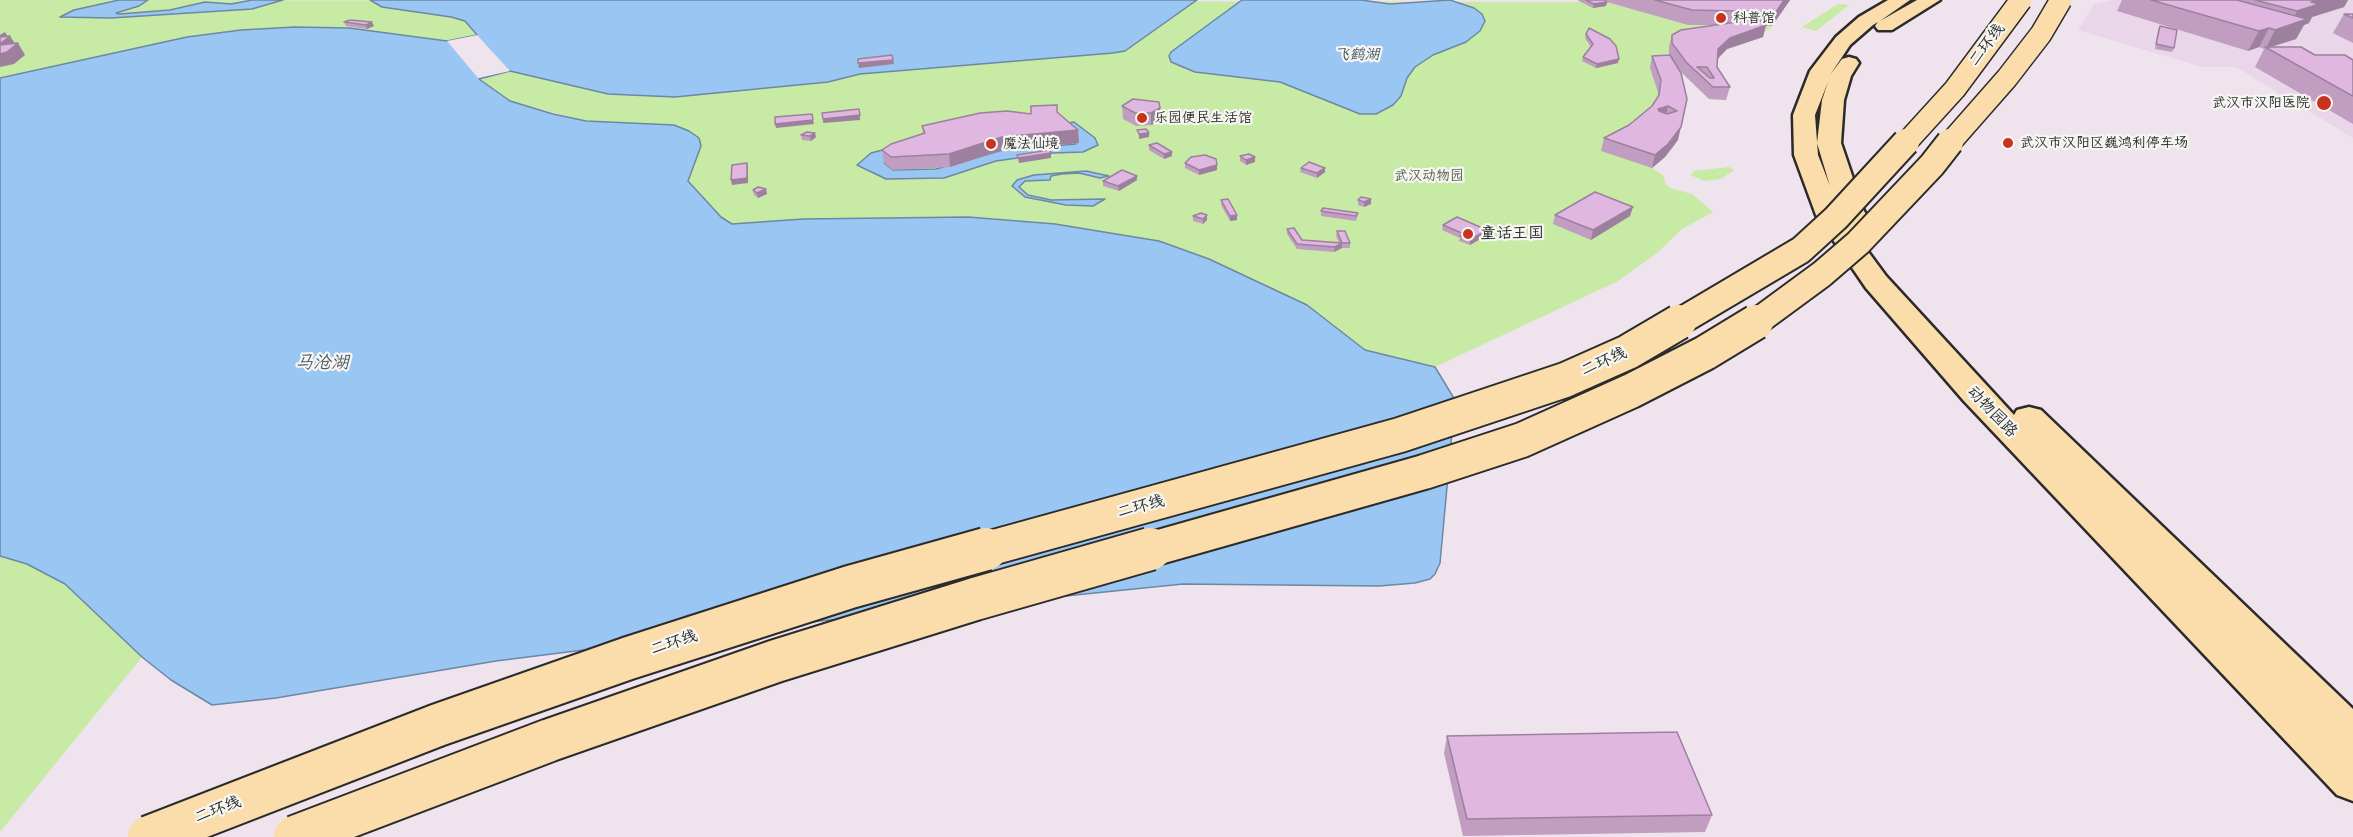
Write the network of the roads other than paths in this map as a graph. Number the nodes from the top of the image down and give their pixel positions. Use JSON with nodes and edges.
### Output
{"nodes":[{"id":1,"x":1901,"y":0,"type":"edge"},
{"id":2,"x":1930,"y":0,"type":"edge"},
{"id":3,"x":2021,"y":0,"type":"edge"},
{"id":4,"x":2061,"y":0,"type":"edge"},
{"id":5,"x":2353,"y":736,"type":"edge"},
{"id":6,"x":2353,"y":782,"type":"edge"},
{"id":7,"x":149,"y":837,"type":"edge"},
{"id":8,"x":295,"y":837,"type":"edge"}],
"edges":[{"from":1,"to":6,"type":"main road","name":"动物园路"},
{"from":2,"to":5,"type":"main road","name":"动物园路"},
{"from":3,"to":7,"type":"main road","name":"二环线","bridge":true},
{"from":4,"to":8,"type":"main road","name":"二环线","bridge":true}]}
